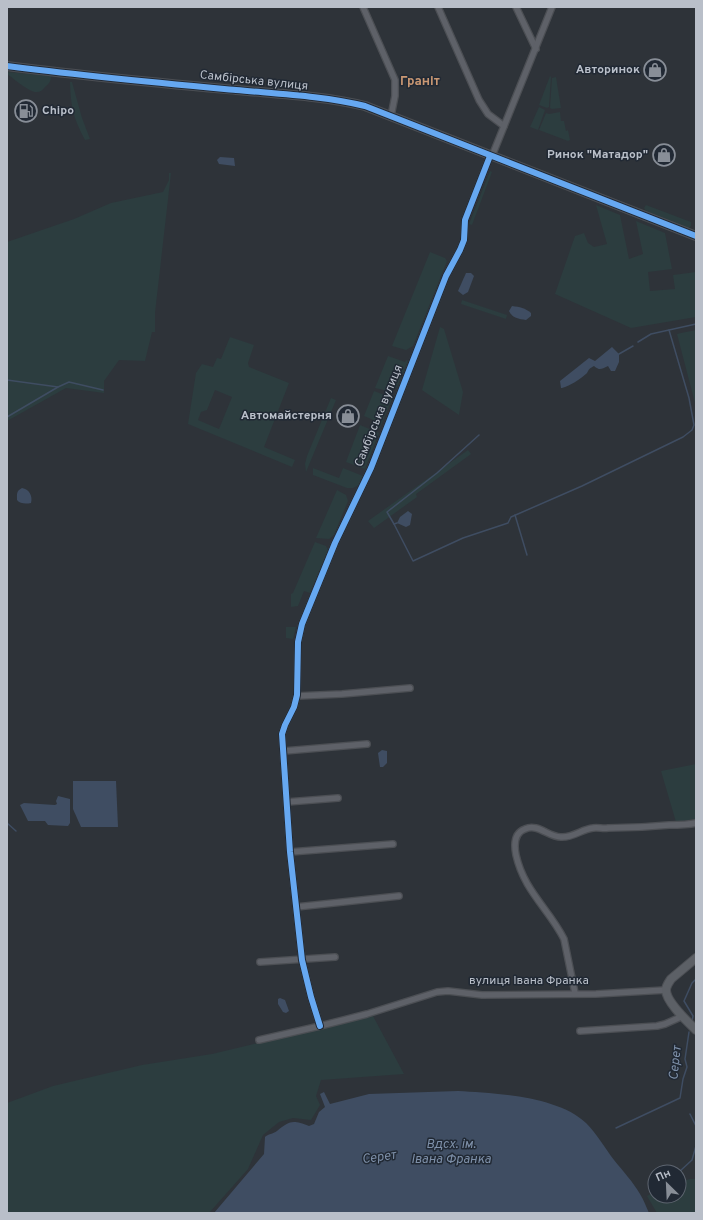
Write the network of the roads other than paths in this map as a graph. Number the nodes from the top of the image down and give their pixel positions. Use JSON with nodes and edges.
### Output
{"nodes":[{"id":1,"x":363,"y":7,"type":"edge"},
{"id":2,"x":438,"y":7,"type":"edge"},
{"id":3,"x":516,"y":7,"type":"edge"},
{"id":4,"x":552,"y":7,"type":"edge"},
{"id":5,"x":536,"y":49,"type":"junction"},
{"id":6,"x":7,"y":66,"type":"edge"},
{"id":7,"x":391,"y":116,"type":"junction"},
{"id":8,"x":504,"y":126,"type":"junction"},
{"id":9,"x":491,"y":156,"type":"junction"},
{"id":10,"x":696,"y":236,"type":"edge"},
{"id":11,"x":410,"y":688,"type":"dead end"},
{"id":12,"x":296,"y":696,"type":"junction"},
{"id":13,"x":367,"y":744,"type":"dead end"},
{"id":14,"x":284,"y":751,"type":"junction"},
{"id":15,"x":338,"y":798,"type":"dead end"},
{"id":16,"x":287,"y":802,"type":"junction"},
{"id":17,"x":696,"y":823,"type":"edge"},
{"id":18,"x":392,"y":844,"type":"dead end"},
{"id":19,"x":290,"y":852,"type":"junction"},
{"id":20,"x":399,"y":896,"type":"dead end"},
{"id":21,"x":296,"y":907,"type":"junction"},
{"id":22,"x":335,"y":956,"type":"dead end"},
{"id":23,"x":696,"y":958,"type":"edge"},
{"id":24,"x":302,"y":960,"type":"junction"},
{"id":25,"x":260,"y":962,"type":"dead end"},
{"id":26,"x":666,"y":990,"type":"junction"},
{"id":27,"x":575,"y":993,"type":"junction"},
{"id":28,"x":682,"y":1016,"type":"junction"},
{"id":29,"x":320,"y":1026,"type":"junction"},
{"id":30,"x":696,"y":1030,"type":"edge"},
{"id":31,"x":580,"y":1031,"type":"dead end"},
{"id":32,"x":259,"y":1040,"type":"dead end"}],
"edges":[{"from":1,"to":7,"type":"street"},
{"from":2,"to":8,"type":"street"},
{"from":3,"to":5,"type":"street"},
{"from":4,"to":5,"type":"street"},
{"from":5,"to":8,"type":"street"},
{"from":6,"to":7,"type":"main road","name":"Самбірська вулиця"},
{"from":7,"to":9,"type":"main road","name":"Самбірська вулиця"},
{"from":8,"to":9,"type":"street"},
{"from":9,"to":10,"type":"main road","name":"Самбірська вулиця"},
{"from":9,"to":12,"type":"street","name":"Самбірська вулиця"},
{"from":11,"to":12,"type":"street"},
{"from":12,"to":14,"type":"street","name":"Самбірська вулиця"},
{"from":13,"to":14,"type":"street"},
{"from":14,"to":16,"type":"street","name":"Самбірська вулиця"},
{"from":15,"to":16,"type":"street"},
{"from":16,"to":19,"type":"street","name":"Самбірська вулиця"},
{"from":17,"to":27,"type":"street"},
{"from":18,"to":19,"type":"street"},
{"from":19,"to":21,"type":"street","name":"Самбірська вулиця"},
{"from":20,"to":21,"type":"street"},
{"from":21,"to":24,"type":"street","name":"Самбірська вулиця"},
{"from":22,"to":24,"type":"street"},
{"from":23,"to":26,"type":"main road"},
{"from":24,"to":25,"type":"street"},
{"from":24,"to":29,"type":"street","name":"Самбірська вулиця"},
{"from":26,"to":27,"type":"street","name":"вулиця Івана Франка"},
{"from":26,"to":28,"type":"main road"},
{"from":27,"to":29,"type":"street","name":"вулиця Івана Франка"},
{"from":28,"to":30,"type":"main road"},
{"from":28,"to":31,"type":"street"},
{"from":29,"to":32,"type":"street","name":"вулиця Івана Франка"}]}
